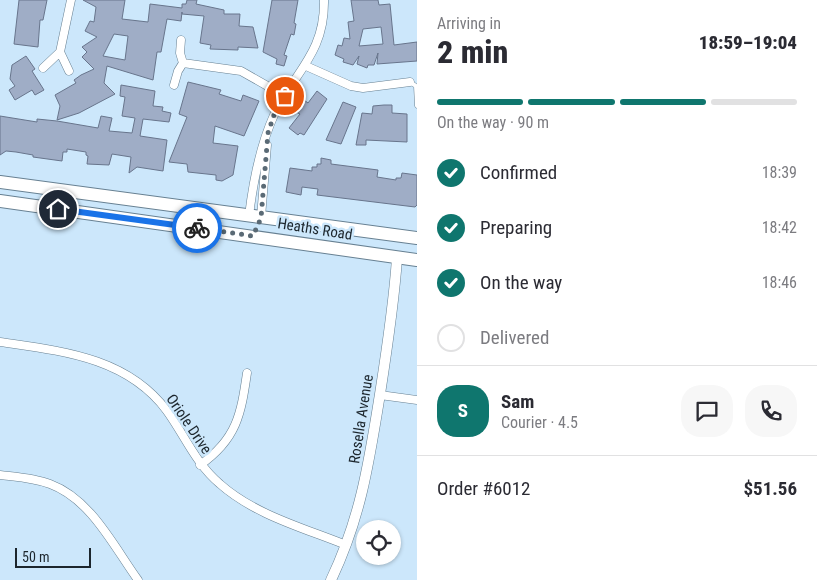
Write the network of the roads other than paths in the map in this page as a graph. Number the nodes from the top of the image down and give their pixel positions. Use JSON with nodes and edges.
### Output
{"nodes":[{"id":1,"x":71,"y":0,"type":"edge"},
{"id":2,"x":324,"y":0,"type":"edge"},
{"id":3,"x":181,"y":40,"type":"dead end"},
{"id":4,"x":60,"y":52,"type":"junction"},
{"id":5,"x":183,"y":63,"type":"junction"},
{"id":6,"x":306,"y":66,"type":"junction"},
{"id":7,"x":43,"y":68,"type":"dead end"},
{"id":8,"x":69,"y":71,"type":"dead end"},
{"id":9,"x":410,"y":82,"type":"joint"},
{"id":10,"x":174,"y":85,"type":"dead end"},
{"id":11,"x":285,"y":96,"type":"junction"},
{"id":12,"x":417,"y":106,"type":"edge"},
{"id":13,"x":268,"y":133,"type":"junction"},
{"id":14,"x":0,"y":182,"type":"edge"},
{"id":15,"x":0,"y":201,"type":"edge"},
{"id":16,"x":255,"y":217,"type":"junction"},
{"id":17,"x":253,"y":236,"type":"junction"},
{"id":18,"x":400,"y":236,"type":"junction"},
{"id":19,"x":417,"y":238,"type":"edge"},
{"id":20,"x":397,"y":258,"type":"junction"},
{"id":21,"x":417,"y":260,"type":"edge"},
{"id":22,"x":0,"y":342,"type":"edge"},
{"id":23,"x":247,"y":373,"type":"dead end"},
{"id":24,"x":380,"y":396,"type":"junction"},
{"id":25,"x":417,"y":400,"type":"edge"},
{"id":26,"x":200,"y":465,"type":"junction"},
{"id":27,"x":0,"y":475,"type":"edge"},
{"id":28,"x":346,"y":545,"type":"junction"},
{"id":29,"x":138,"y":580,"type":"edge"},
{"id":30,"x":330,"y":580,"type":"edge"}],
"edges":[{"from":1,"to":4,"type":"street"},
{"from":2,"to":6,"type":"street"},
{"from":3,"to":5,"type":"street"},
{"from":4,"to":7,"type":"street"},
{"from":4,"to":8,"type":"street"},
{"from":5,"to":10,"type":"street"},
{"from":5,"to":11,"type":"street"},
{"from":6,"to":9,"type":"street"},
{"from":6,"to":11,"type":"street"},
{"from":9,"to":12,"type":"lane"},
{"from":11,"to":13,"type":"street"},
{"from":13,"to":16,"type":"street"},
{"from":13,"to":16,"type":"street"},
{"from":14,"to":16,"type":"main road","name":"Heaths Road"},
{"from":15,"to":17,"type":"main road","name":"Heaths Road"},
{"from":16,"to":17,"type":"main road"},
{"from":16,"to":18,"type":"main road","name":"Heaths Road"},
{"from":17,"to":20,"type":"main road","name":"Heaths Road"},
{"from":18,"to":19,"type":"main road","name":"Heaths Road"},
{"from":18,"to":20,"type":"main road"},
{"from":20,"to":21,"type":"main road","name":"Heaths Road"},
{"from":20,"to":24,"type":"street","name":"Rosella Avenue"},
{"from":22,"to":26,"type":"street","name":"Oriole Drive"},
{"from":23,"to":26,"type":"street"},
{"from":24,"to":25,"type":"street"},
{"from":24,"to":28,"type":"street","name":"Rosella Avenue"},
{"from":26,"to":28,"type":"street","name":"Oriole Drive"},
{"from":27,"to":29,"type":"street"},
{"from":28,"to":30,"type":"street","name":"Rosella Avenue"}]}
